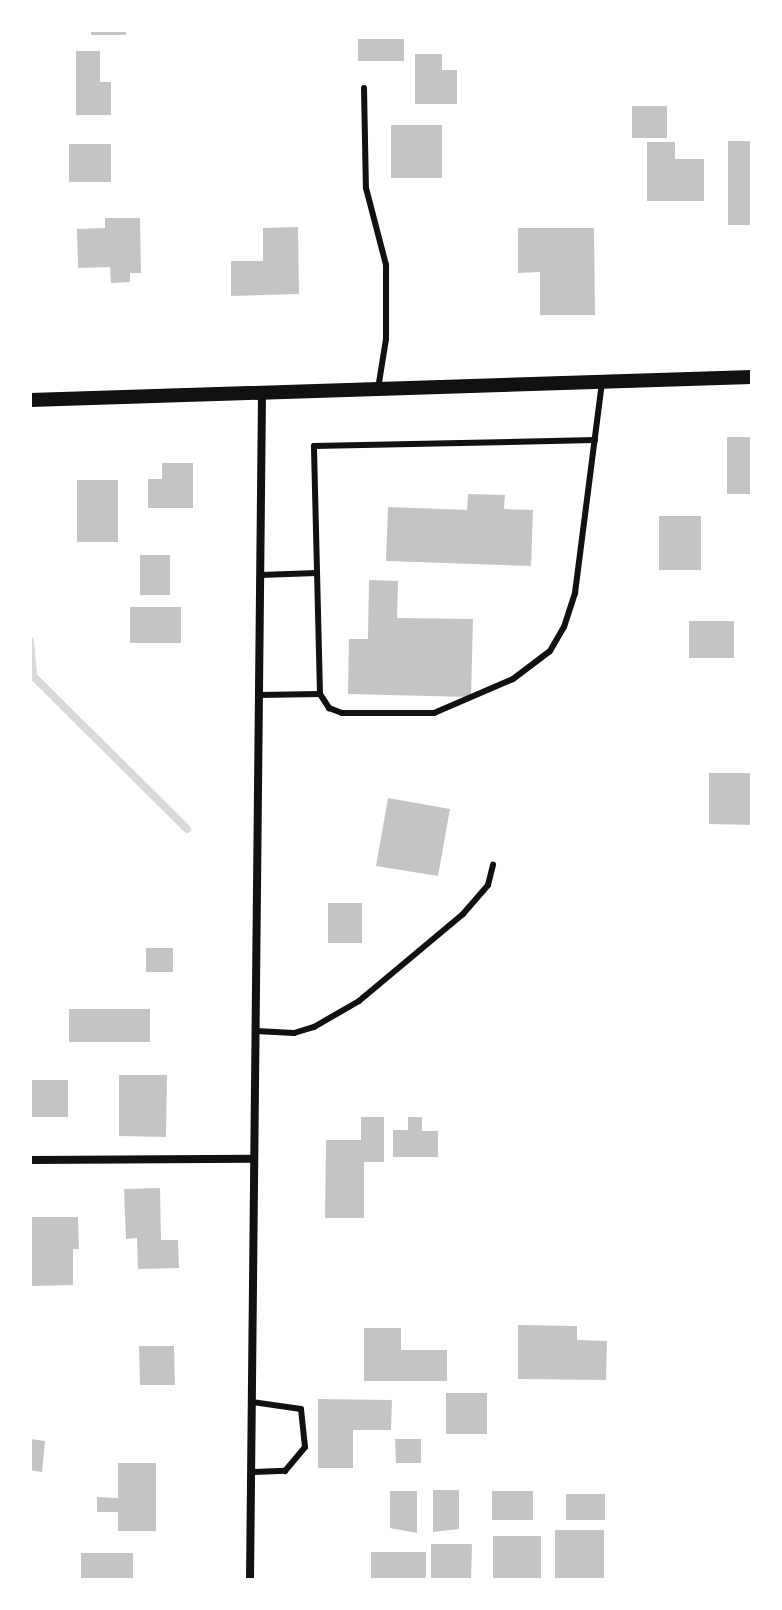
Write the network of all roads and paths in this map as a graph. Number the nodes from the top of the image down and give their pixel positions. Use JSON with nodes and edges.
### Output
{"nodes":[{"id":1,"x":364,"y":88,"type":"dead end"},
{"id":2,"x":752,"y":377,"type":"edge"},
{"id":3,"x":602,"y":382,"type":"junction"},
{"id":4,"x":378,"y":389,"type":"junction"},
{"id":5,"x":262,"y":393,"type":"junction"},
{"id":6,"x":30,"y":400,"type":"edge"},
{"id":7,"x":595,"y":440,"type":"junction"},
{"id":8,"x":317,"y":573,"type":"junction"},
{"id":9,"x":260,"y":575,"type":"junction"},
{"id":10,"x":320,"y":694,"type":"junction"},
{"id":11,"x":259,"y":695,"type":"junction"},
{"id":12,"x":493,"y":865,"type":"dead end"},
{"id":13,"x":256,"y":1031,"type":"junction"},
{"id":14,"x":254,"y":1159,"type":"junction"},
{"id":15,"x":30,"y":1160,"type":"edge"},
{"id":16,"x":252,"y":1402,"type":"junction"},
{"id":17,"x":251,"y":1472,"type":"junction"},
{"id":18,"x":250,"y":1580,"type":"edge"}],
"edges":[{"from":1,"to":4,"type":"lane"},
{"from":2,"to":3,"type":"street"},
{"from":3,"to":4,"type":"street"},
{"from":3,"to":7,"type":"lane"},
{"from":4,"to":5,"type":"street"},
{"from":5,"to":6,"type":"street"},
{"from":5,"to":9,"type":"street"},
{"from":7,"to":8,"type":"lane"},
{"from":7,"to":10,"type":"lane"},
{"from":8,"to":9,"type":"lane"},
{"from":8,"to":10,"type":"lane"},
{"from":9,"to":11,"type":"street"},
{"from":10,"to":11,"type":"lane"},
{"from":11,"to":13,"type":"street"},
{"from":12,"to":13,"type":"lane"},
{"from":13,"to":14,"type":"street"},
{"from":14,"to":15,"type":"street"},
{"from":14,"to":16,"type":"street"},
{"from":16,"to":17,"type":"street"},
{"from":16,"to":17,"type":"lane"},
{"from":17,"to":18,"type":"street"}]}
